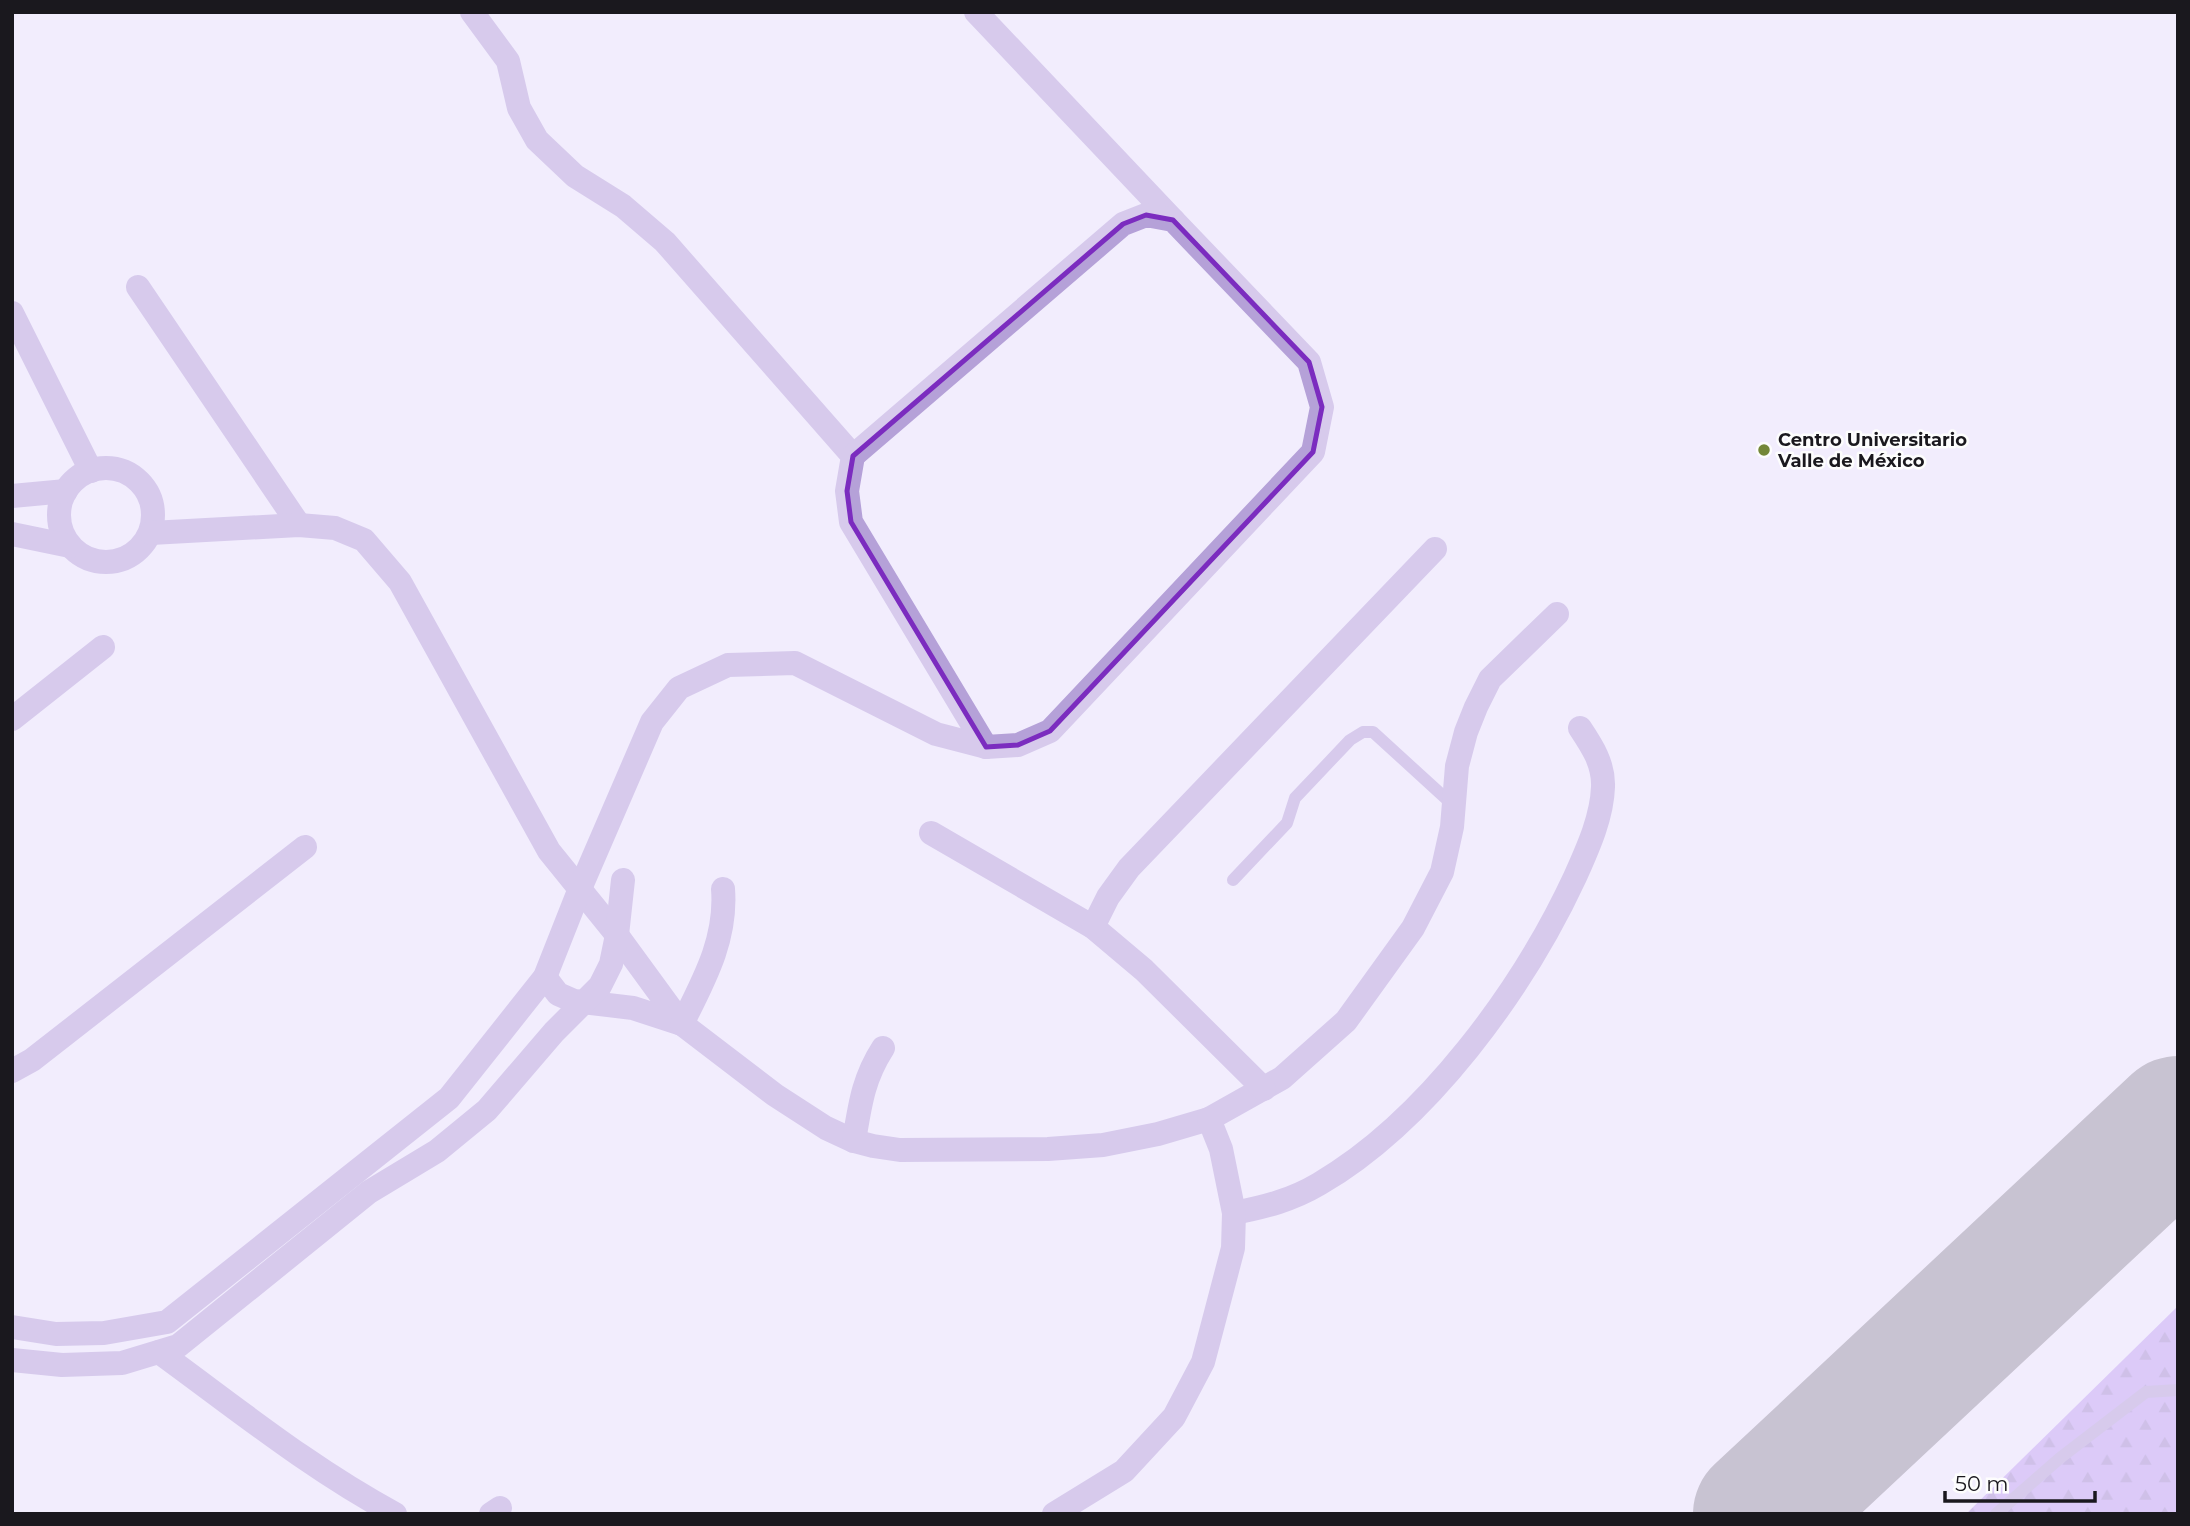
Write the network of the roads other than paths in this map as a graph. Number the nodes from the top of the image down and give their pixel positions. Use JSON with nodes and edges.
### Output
{"nodes":[{"id":1,"x":472,"y":12,"type":"edge"},
{"id":2,"x":976,"y":12,"type":"edge"},
{"id":3,"x":1173,"y":220,"type":"junction"},
{"id":4,"x":138,"y":287,"type":"dead end"},
{"id":5,"x":12,"y":313,"type":"edge"},
{"id":6,"x":853,"y":456,"type":"junction"},
{"id":7,"x":90,"y":471,"type":"junction"},
{"id":8,"x":65,"y":491,"type":"junction"},
{"id":9,"x":12,"y":496,"type":"edge"},
{"id":10,"x":299,"y":525,"type":"junction"},
{"id":11,"x":151,"y":533,"type":"junction"},
{"id":12,"x":12,"y":534,"type":"edge"},
{"id":13,"x":70,"y":546,"type":"junction"},
{"id":14,"x":1435,"y":549,"type":"dead end"},
{"id":15,"x":1557,"y":614,"type":"dead end"},
{"id":16,"x":103,"y":647,"type":"dead end"},
{"id":17,"x":12,"y":719,"type":"edge"},
{"id":18,"x":1580,"y":728,"type":"dead end"},
{"id":19,"x":986,"y":747,"type":"junction"},
{"id":20,"x":1453,"y":805,"type":"junction"},
{"id":21,"x":932,"y":833,"type":"dead end"},
{"id":22,"x":305,"y":847,"type":"dead end"},
{"id":23,"x":623,"y":880,"type":"dead end"},
{"id":24,"x":1233,"y":880,"type":"dead end"},
{"id":25,"x":723,"y":889,"type":"dead end"},
{"id":26,"x":579,"y":891,"type":"junction"},
{"id":27,"x":1093,"y":927,"type":"junction"},
{"id":28,"x":617,"y":935,"type":"junction"},
{"id":29,"x":545,"y":977,"type":"junction"},
{"id":30,"x":581,"y":1004,"type":"junction"},
{"id":31,"x":682,"y":1024,"type":"junction"},
{"id":32,"x":883,"y":1048,"type":"dead end"},
{"id":33,"x":12,"y":1071,"type":"edge"},
{"id":34,"x":1264,"y":1089,"type":"junction"},
{"id":35,"x":1209,"y":1119,"type":"junction"},
{"id":36,"x":854,"y":1141,"type":"junction"},
{"id":37,"x":1234,"y":1213,"type":"junction"},
{"id":38,"x":12,"y":1327,"type":"edge"},
{"id":39,"x":159,"y":1352,"type":"junction"},
{"id":40,"x":12,"y":1360,"type":"edge"},
{"id":41,"x":2178,"y":1390,"type":"edge"},
{"id":42,"x":395,"y":1514,"type":"edge"},
{"id":43,"x":1055,"y":1514,"type":"edge"},
{"id":44,"x":1996,"y":1514,"type":"edge"}],
"edges":[{"from":1,"to":6,"type":"street"},
{"from":2,"to":3,"type":"street"},
{"from":3,"to":6,"type":"street"},
{"from":3,"to":19,"type":"street"},
{"from":4,"to":10,"type":"street"},
{"from":5,"to":7,"type":"street"},
{"from":6,"to":19,"type":"street"},
{"from":7,"to":8,"type":"street"},
{"from":7,"to":11,"type":"street"},
{"from":8,"to":9,"type":"street"},
{"from":8,"to":13,"type":"street"},
{"from":10,"to":11,"type":"street"},
{"from":10,"to":26,"type":"street"},
{"from":11,"to":13,"type":"street"},
{"from":12,"to":13,"type":"street"},
{"from":14,"to":27,"type":"street"},
{"from":15,"to":20,"type":"street"},
{"from":16,"to":17,"type":"street"},
{"from":18,"to":37,"type":"street"},
{"from":19,"to":26,"type":"street"},
{"from":20,"to":24,"type":"lane"},
{"from":20,"to":34,"type":"street"},
{"from":21,"to":27,"type":"street"},
{"from":22,"to":33,"type":"street"},
{"from":23,"to":28,"type":"street"},
{"from":25,"to":31,"type":"street"},
{"from":26,"to":28,"type":"street"},
{"from":26,"to":29,"type":"street"},
{"from":27,"to":34,"type":"street"},
{"from":28,"to":30,"type":"street"},
{"from":28,"to":31,"type":"street"},
{"from":29,"to":30,"type":"street"},
{"from":29,"to":38,"type":"street"},
{"from":30,"to":31,"type":"street"},
{"from":30,"to":39,"type":"street"},
{"from":31,"to":36,"type":"street"},
{"from":32,"to":36,"type":"street"},
{"from":34,"to":35,"type":"street"},
{"from":35,"to":36,"type":"street"},
{"from":35,"to":37,"type":"street"},
{"from":37,"to":43,"type":"street"},
{"from":39,"to":40,"type":"street"},
{"from":39,"to":42,"type":"street"},
{"from":41,"to":44,"type":"lane"}]}
